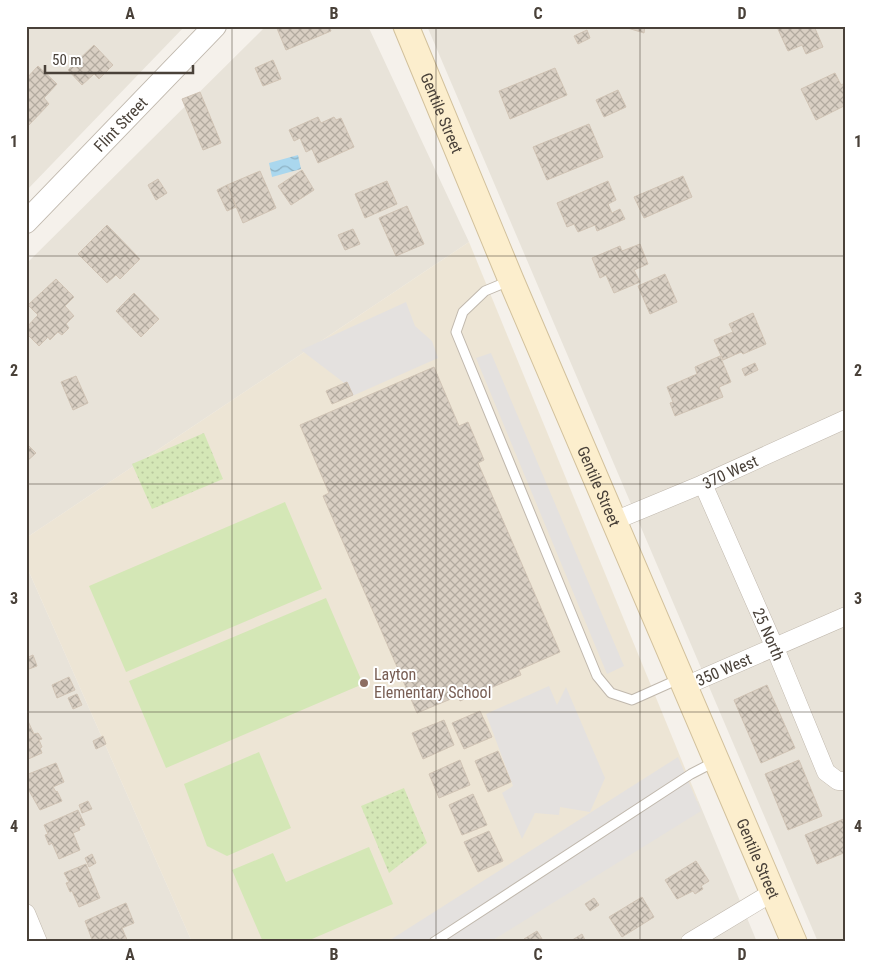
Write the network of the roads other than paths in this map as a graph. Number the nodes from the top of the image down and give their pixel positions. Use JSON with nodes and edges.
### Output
{"nodes":[{"id":1,"x":216,"y":26,"type":"edge"},
{"id":2,"x":404,"y":27,"type":"edge"},
{"id":3,"x":26,"y":222,"type":"edge"},
{"id":4,"x":511,"y":280,"type":"junction"},
{"id":5,"x":846,"y":419,"type":"edge"},
{"id":6,"x":703,"y":484,"type":"junction"},
{"id":7,"x":614,"y":521,"type":"junction"},
{"id":8,"x":846,"y":616,"type":"edge"},
{"id":9,"x":775,"y":648,"type":"junction"},
{"id":10,"x":684,"y":682,"type":"junction"},
{"id":11,"x":716,"y":761,"type":"junction"},
{"id":12,"x":842,"y":781,"type":"edge"},
{"id":13,"x":773,"y":892,"type":"junction"},
{"id":14,"x":26,"y":914,"type":"edge"},
{"id":15,"x":38,"y":942,"type":"edge"},
{"id":16,"x":434,"y":942,"type":"edge"},
{"id":17,"x":690,"y":942,"type":"edge"},
{"id":18,"x":794,"y":942,"type":"edge"}],
"edges":[{"from":1,"to":3,"type":"street","name":"Flint Street"},
{"from":2,"to":4,"type":"main road","name":"Gentile Street"},
{"from":4,"to":7,"type":"main road","name":"Gentile Street"},
{"from":4,"to":10,"type":"lane"},
{"from":5,"to":6,"type":"street","name":"370 West"},
{"from":6,"to":7,"type":"street","name":"370 West"},
{"from":6,"to":9,"type":"street","name":"25 North"},
{"from":7,"to":10,"type":"main road","name":"Gentile Street"},
{"from":8,"to":9,"type":"street","name":"350 West"},
{"from":9,"to":10,"type":"street","name":"350 West"},
{"from":9,"to":12,"type":"street","name":"25 North"},
{"from":10,"to":11,"type":"main road","name":"Gentile Street"},
{"from":11,"to":13,"type":"main road","name":"Gentile Street"},
{"from":11,"to":16,"type":"lane"},
{"from":13,"to":17,"type":"street"},
{"from":13,"to":18,"type":"main road","name":"Gentile Street"},
{"from":14,"to":15,"type":"street"}]}
